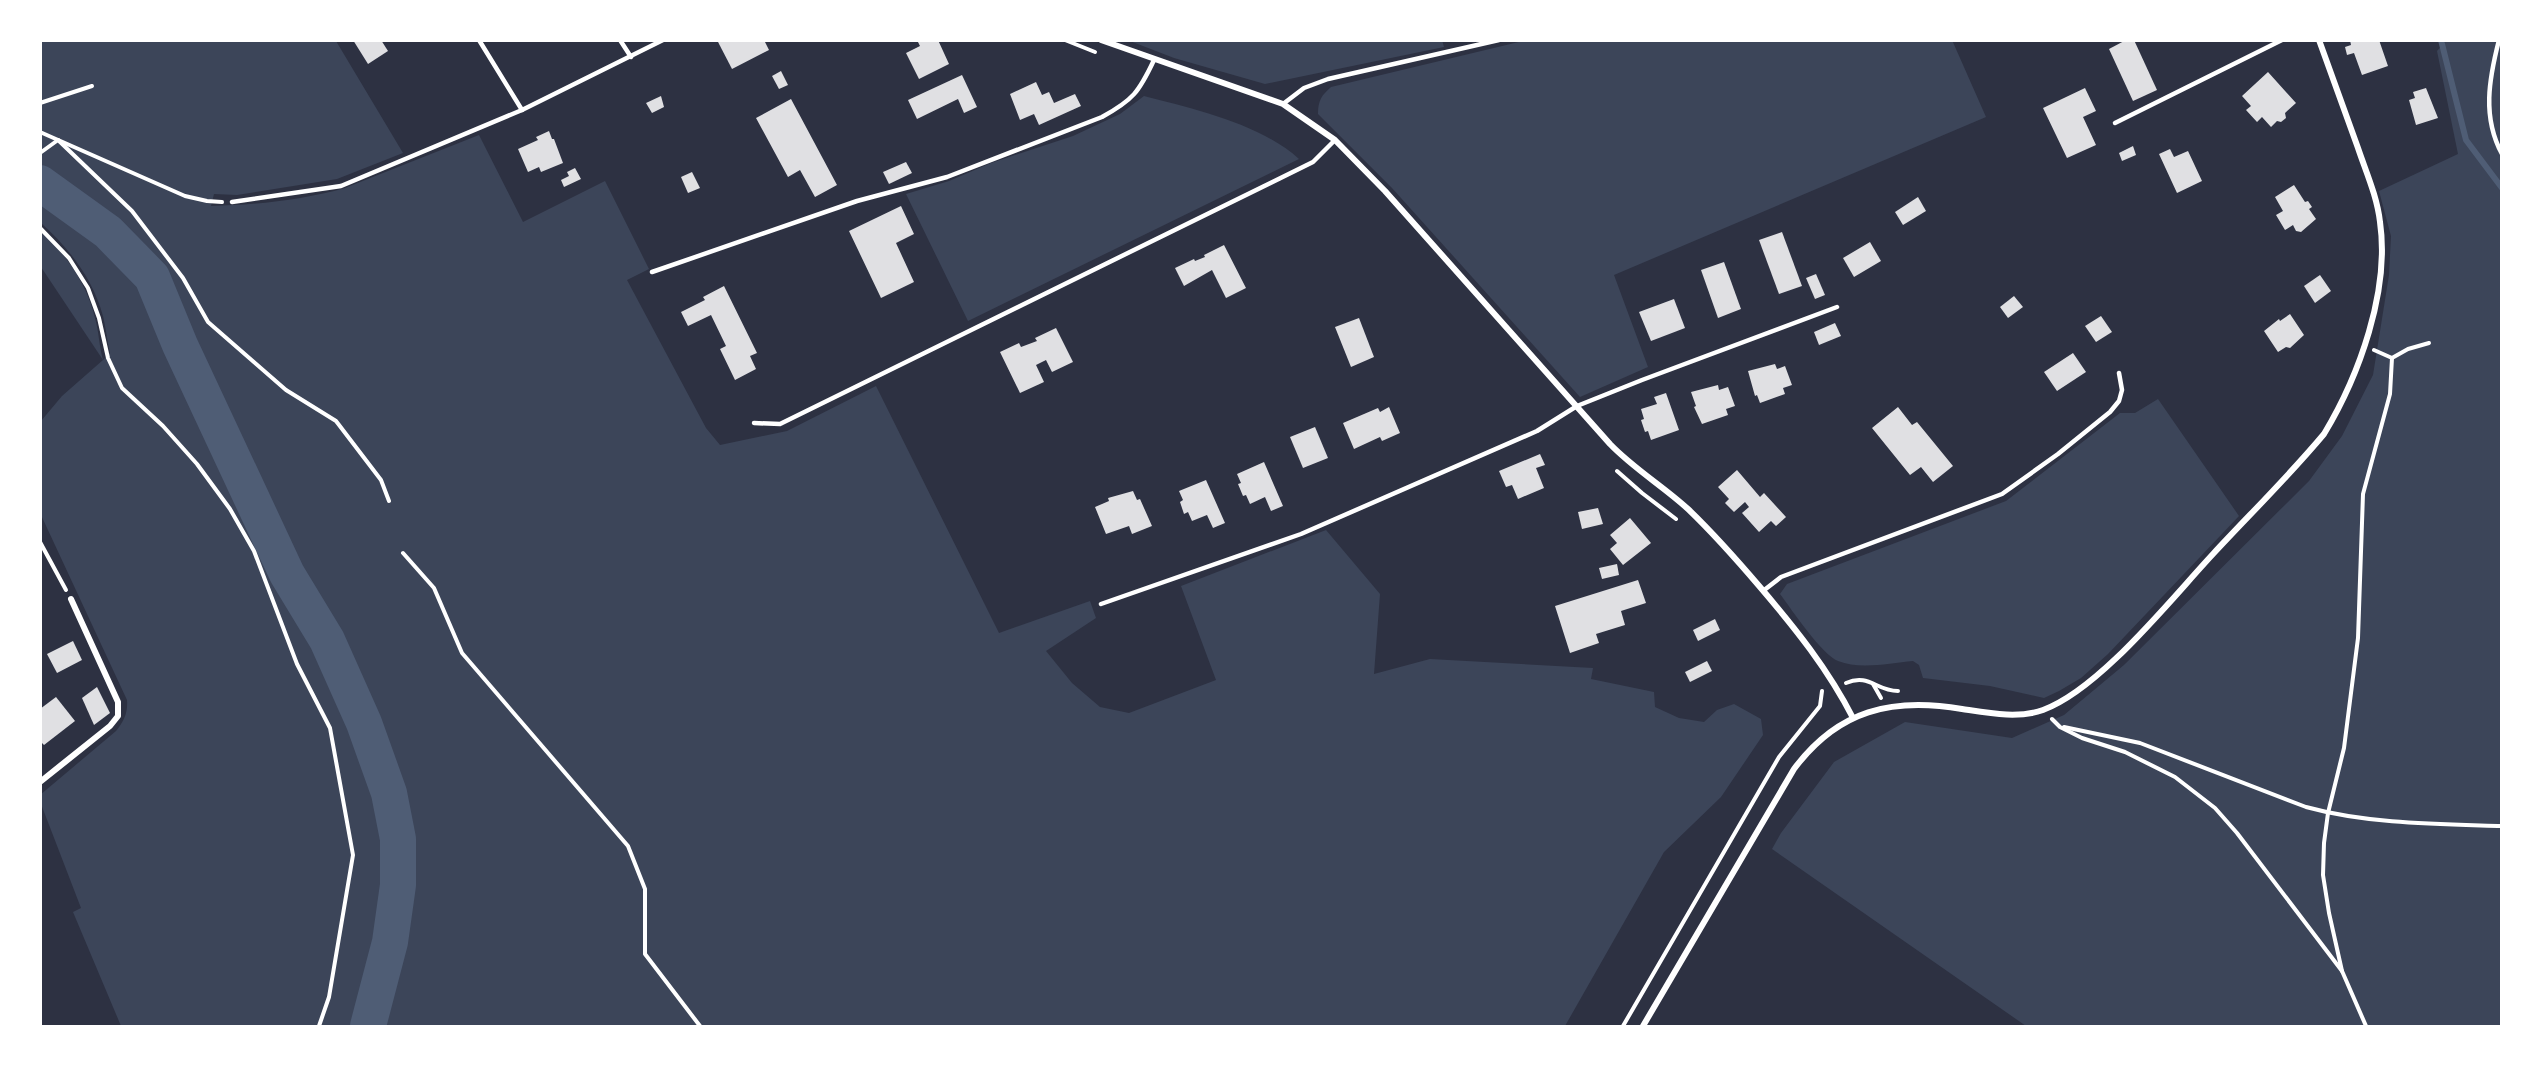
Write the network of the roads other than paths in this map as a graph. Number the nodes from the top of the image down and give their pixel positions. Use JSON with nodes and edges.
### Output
{"nodes":[{"id":1,"x":479,"y":40,"type":"edge"},
{"id":2,"x":620,"y":40,"type":"edge"},
{"id":3,"x":663,"y":40,"type":"edge"},
{"id":4,"x":1101,"y":40,"type":"edge"},
{"id":5,"x":1499,"y":40,"type":"edge"},
{"id":6,"x":2282,"y":40,"type":"edge"},
{"id":7,"x":2319,"y":40,"type":"edge"},
{"id":8,"x":2499,"y":40,"type":"edge"},
{"id":9,"x":631,"y":57,"type":"junction"},
{"id":10,"x":1154,"y":60,"type":"junction"},
{"id":11,"x":1283,"y":104,"type":"junction"},
{"id":12,"x":522,"y":110,"type":"junction"},
{"id":13,"x":2115,"y":123,"type":"dead end"},
{"id":14,"x":1335,"y":140,"type":"junction"},
{"id":15,"x":2502,"y":154,"type":"edge"},
{"id":16,"x":232,"y":202,"type":"road end"},
{"id":17,"x":652,"y":272,"type":"dead end"},
{"id":18,"x":1837,"y":307,"type":"dead end"},
{"id":19,"x":2119,"y":373,"type":"dead end"},
{"id":20,"x":1577,"y":406,"type":"junction"},
{"id":21,"x":754,"y":423,"type":"dead end"},
{"id":22,"x":1763,"y":591,"type":"junction"},
{"id":23,"x":71,"y":599,"type":"road end"},
{"id":24,"x":1101,"y":604,"type":"dead end"},
{"id":25,"x":1853,"y":718,"type":"junction"},
{"id":26,"x":40,"y":782,"type":"edge"},
{"id":27,"x":1643,"y":1026,"type":"edge"}],
"edges":[{"from":1,"to":12,"type":"lane"},
{"from":2,"to":9,"type":"lane"},
{"from":3,"to":9,"type":"lane"},
{"from":4,"to":10,"type":"street"},
{"from":5,"to":11,"type":"lane"},
{"from":6,"to":13,"type":"lane"},
{"from":7,"to":25,"type":"street"},
{"from":8,"to":15,"type":"lane"},
{"from":9,"to":12,"type":"lane"},
{"from":10,"to":11,"type":"street"},
{"from":10,"to":17,"type":"lane"},
{"from":11,"to":14,"type":"street"},
{"from":12,"to":16,"type":"lane"},
{"from":14,"to":20,"type":"street"},
{"from":14,"to":21,"type":"lane"},
{"from":18,"to":20,"type":"lane"},
{"from":19,"to":22,"type":"lane"},
{"from":20,"to":22,"type":"street"},
{"from":20,"to":24,"type":"lane"},
{"from":22,"to":25,"type":"street"},
{"from":23,"to":26,"type":"street"},
{"from":25,"to":27,"type":"street"}]}
